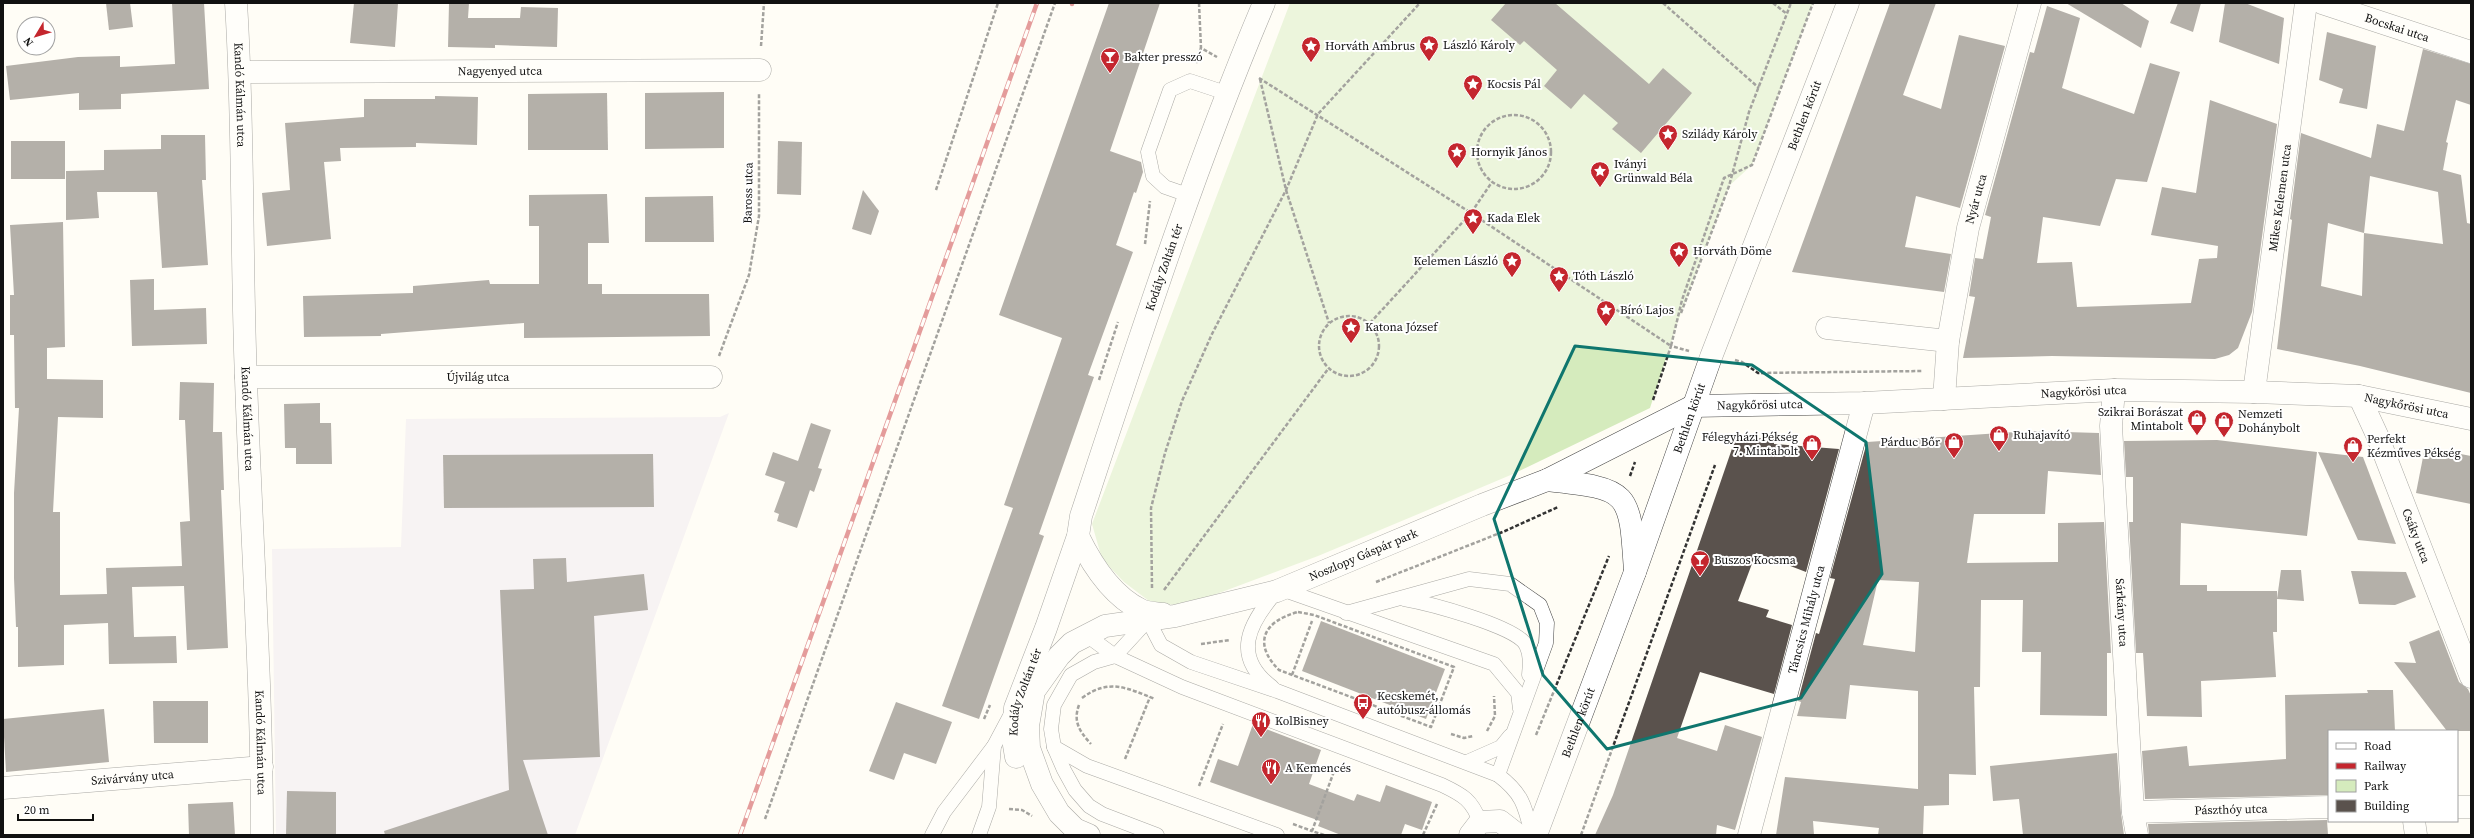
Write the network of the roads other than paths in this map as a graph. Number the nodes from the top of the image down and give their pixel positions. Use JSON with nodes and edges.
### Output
{"nodes":[{"id":1,"x":236,"y":3,"type":"edge"},
{"id":2,"x":1264,"y":3,"type":"edge"},
{"id":3,"x":1848,"y":3,"type":"edge"},
{"id":4,"x":2030,"y":3,"type":"edge"},
{"id":5,"x":2306,"y":3,"type":"edge"},
{"id":6,"x":2322,"y":3,"type":"edge"},
{"id":7,"x":2471,"y":52,"type":"edge"},
{"id":8,"x":760,"y":70,"type":"road end"},
{"id":9,"x":241,"y":72,"type":"junction"},
{"id":10,"x":1226,"y":93,"type":"junction"},
{"id":11,"x":1188,"y":195,"type":"junction"},
{"id":12,"x":1827,"y":328,"type":"dead end"},
{"id":13,"x":1948,"y":341,"type":"junction"},
{"id":14,"x":246,"y":377,"type":"junction"},
{"id":15,"x":711,"y":377,"type":"road end"},
{"id":16,"x":2114,"y":390,"type":"junction"},
{"id":17,"x":2254,"y":392,"type":"junction"},
{"id":18,"x":2359,"y":396,"type":"junction"},
{"id":19,"x":1944,"y":399,"type":"junction"},
{"id":20,"x":1864,"y":403,"type":"junction"},
{"id":21,"x":1693,"y":406,"type":"junction"},
{"id":22,"x":2471,"y":419,"type":"edge"},
{"id":23,"x":1547,"y":480,"type":"junction"},
{"id":24,"x":1078,"y":536,"type":"junction"},
{"id":25,"x":1635,"y":572,"type":"junction"},
{"id":26,"x":1279,"y":590,"type":"junction"},
{"id":27,"x":1401,"y":598,"type":"junction"},
{"id":28,"x":1346,"y":613,"type":"junction"},
{"id":29,"x":1175,"y":616,"type":"junction"},
{"id":30,"x":1148,"y":620,"type":"junction"},
{"id":31,"x":1046,"y":628,"type":"junction"},
{"id":32,"x":1085,"y":634,"type":"junction"},
{"id":33,"x":1115,"y":656,"type":"junction"},
{"id":34,"x":1048,"y":670,"type":"junction"},
{"id":35,"x":2471,"y":677,"type":"edge"},
{"id":36,"x":1527,"y":689,"type":"junction"},
{"id":37,"x":1034,"y":691,"type":"junction"},
{"id":38,"x":1277,"y":691,"type":"junction"},
{"id":39,"x":1054,"y":705,"type":"junction"},
{"id":40,"x":1015,"y":708,"type":"junction"},
{"id":41,"x":1520,"y":713,"type":"junction"},
{"id":42,"x":1514,"y":730,"type":"junction"},
{"id":43,"x":994,"y":746,"type":"junction"},
{"id":44,"x":1054,"y":747,"type":"junction"},
{"id":45,"x":1016,"y":757,"type":"junction"},
{"id":46,"x":1467,"y":762,"type":"junction"},
{"id":47,"x":262,"y":767,"type":"junction"},
{"id":48,"x":1498,"y":775,"type":"junction"},
{"id":49,"x":3,"y":788,"type":"edge"},
{"id":50,"x":2328,"y":807,"type":"edge"},
{"id":51,"x":2458,"y":807,"type":"edge"},
{"id":52,"x":2471,"y":807,"type":"edge"},
{"id":53,"x":2132,"y":812,"type":"junction"},
{"id":54,"x":2414,"y":822,"type":"edge"},
{"id":55,"x":1475,"y":829,"type":"edge"},
{"id":56,"x":262,"y":835,"type":"edge"},
{"id":57,"x":932,"y":835,"type":"edge"},
{"id":58,"x":979,"y":835,"type":"edge"},
{"id":59,"x":1063,"y":835,"type":"edge"},
{"id":60,"x":1089,"y":835,"type":"edge"},
{"id":61,"x":1157,"y":835,"type":"edge"},
{"id":62,"x":1277,"y":835,"type":"edge"},
{"id":63,"x":1518,"y":835,"type":"edge"},
{"id":64,"x":1532,"y":835,"type":"edge"},
{"id":65,"x":1536,"y":835,"type":"edge"},
{"id":66,"x":1749,"y":835,"type":"edge"},
{"id":67,"x":2137,"y":835,"type":"edge"},
{"id":68,"x":2416,"y":835,"type":"edge"}],
"edges":[{"from":1,"to":9,"type":"street","name":"Kandó Kálmán utca"},
{"from":2,"to":10,"type":"street","name":"Kodály Zoltán tér"},
{"from":3,"to":21,"type":"street","name":"Bethlen körút"},
{"from":4,"to":13,"type":"street","name":"Nyár utca"},
{"from":5,"to":17,"type":"street","name":"Mikes Kelemen utca"},
{"from":6,"to":7,"type":"street","name":"Bocskai utca"},
{"from":8,"to":9,"type":"street","name":"Nagyenyed utca"},
{"from":9,"to":14,"type":"street","name":"Kandó Kálmán utca"},
{"from":10,"to":11,"type":"street","name":"Kodály Zoltán tér"},
{"from":10,"to":11,"type":"lane"},
{"from":11,"to":24,"type":"street","name":"Kodály Zoltán tér"},
{"from":12,"to":13,"type":"street"},
{"from":13,"to":19,"type":"street","name":"Nyár utca"},
{"from":14,"to":15,"type":"street","name":"Újvilág utca"},
{"from":14,"to":47,"type":"street","name":"Kandó Kálmán utca"},
{"from":16,"to":17,"type":"street","name":"Nagykőrösi utca"},
{"from":16,"to":19,"type":"street","name":"Nagykőrösi utca"},
{"from":16,"to":53,"type":"street","name":"Sárkány utca"},
{"from":17,"to":18,"type":"street","name":"Nagykőrösi utca"},
{"from":18,"to":22,"type":"street","name":"Nagykőrösi utca"},
{"from":18,"to":35,"type":"street","name":"Csáky utca"},
{"from":19,"to":20,"type":"street","name":"Nagykőrösi utca"},
{"from":20,"to":21,"type":"street","name":"Nagykőrösi utca"},
{"from":20,"to":66,"type":"street","name":"Táncsics Mihály utca"},
{"from":21,"to":23,"type":"street","name":"Noszlopy Gáspár park"},
{"from":21,"to":25,"type":"street","name":"Bethlen körút"},
{"from":23,"to":25,"type":"street","name":"Noszlopy Gáspár park"},
{"from":23,"to":26,"type":"street","name":"Noszlopy Gáspár park"},
{"from":24,"to":29,"type":"street"},
{"from":24,"to":31,"type":"street","name":"Kodály Zoltán tér"},
{"from":25,"to":65,"type":"street","name":"Bethlen körút"},
{"from":26,"to":28,"type":"lane"},
{"from":26,"to":29,"type":"street","name":"Noszlopy Gáspár park"},
{"from":26,"to":38,"type":"lane"},
{"from":27,"to":28,"type":"lane"},
{"from":27,"to":36,"type":"lane"},
{"from":27,"to":36,"type":"lane"},
{"from":28,"to":41,"type":"lane"},
{"from":29,"to":30,"type":"street","name":"Kodály Zoltán tér"},
{"from":30,"to":32,"type":"street","name":"Kodály Zoltán tér"},
{"from":30,"to":33,"type":"lane"},
{"from":30,"to":38,"type":"lane"},
{"from":31,"to":34,"type":"street","name":"Kodály Zoltán tér"},
{"from":31,"to":40,"type":"street","name":"Kodály Zoltán tér"},
{"from":32,"to":33,"type":"lane"},
{"from":32,"to":34,"type":"street","name":"Kodály Zoltán tér"},
{"from":33,"to":39,"type":"lane"},
{"from":33,"to":55,"type":"lane"},
{"from":34,"to":37,"type":"street","name":"Kodály Zoltán tér"},
{"from":34,"to":39,"type":"lane"},
{"from":36,"to":41,"type":"lane"},
{"from":37,"to":40,"type":"lane"},
{"from":37,"to":45,"type":"street","name":"Kodály Zoltán tér"},
{"from":37,"to":60,"type":"street","name":"Kodály Zoltán tér"},
{"from":38,"to":46,"type":"lane"},
{"from":39,"to":44,"type":"lane"},
{"from":40,"to":43,"type":"lane"},
{"from":40,"to":45,"type":"street","name":"Kodály Zoltán tér"},
{"from":41,"to":42,"type":"lane"},
{"from":42,"to":46,"type":"lane"},
{"from":42,"to":48,"type":"lane"},
{"from":43,"to":57,"type":"lane"},
{"from":43,"to":58,"type":"lane"},
{"from":44,"to":61,"type":"lane"},
{"from":44,"to":62,"type":"lane"},
{"from":45,"to":59,"type":"street","name":"Kodály Zoltán tér"},
{"from":46,"to":48,"type":"lane"},
{"from":47,"to":49,"type":"street","name":"Szivárvány utca"},
{"from":47,"to":56,"type":"street","name":"Kandó Kálmán utca"},
{"from":48,"to":64,"type":"lane"},
{"from":50,"to":53,"type":"street","name":"Pászthóy utca"},
{"from":51,"to":52,"type":"street"},
{"from":53,"to":67,"type":"street","name":"Sárkány utca"},
{"from":54,"to":68,"type":"street"},
{"from":55,"to":63,"type":"street"}]}
